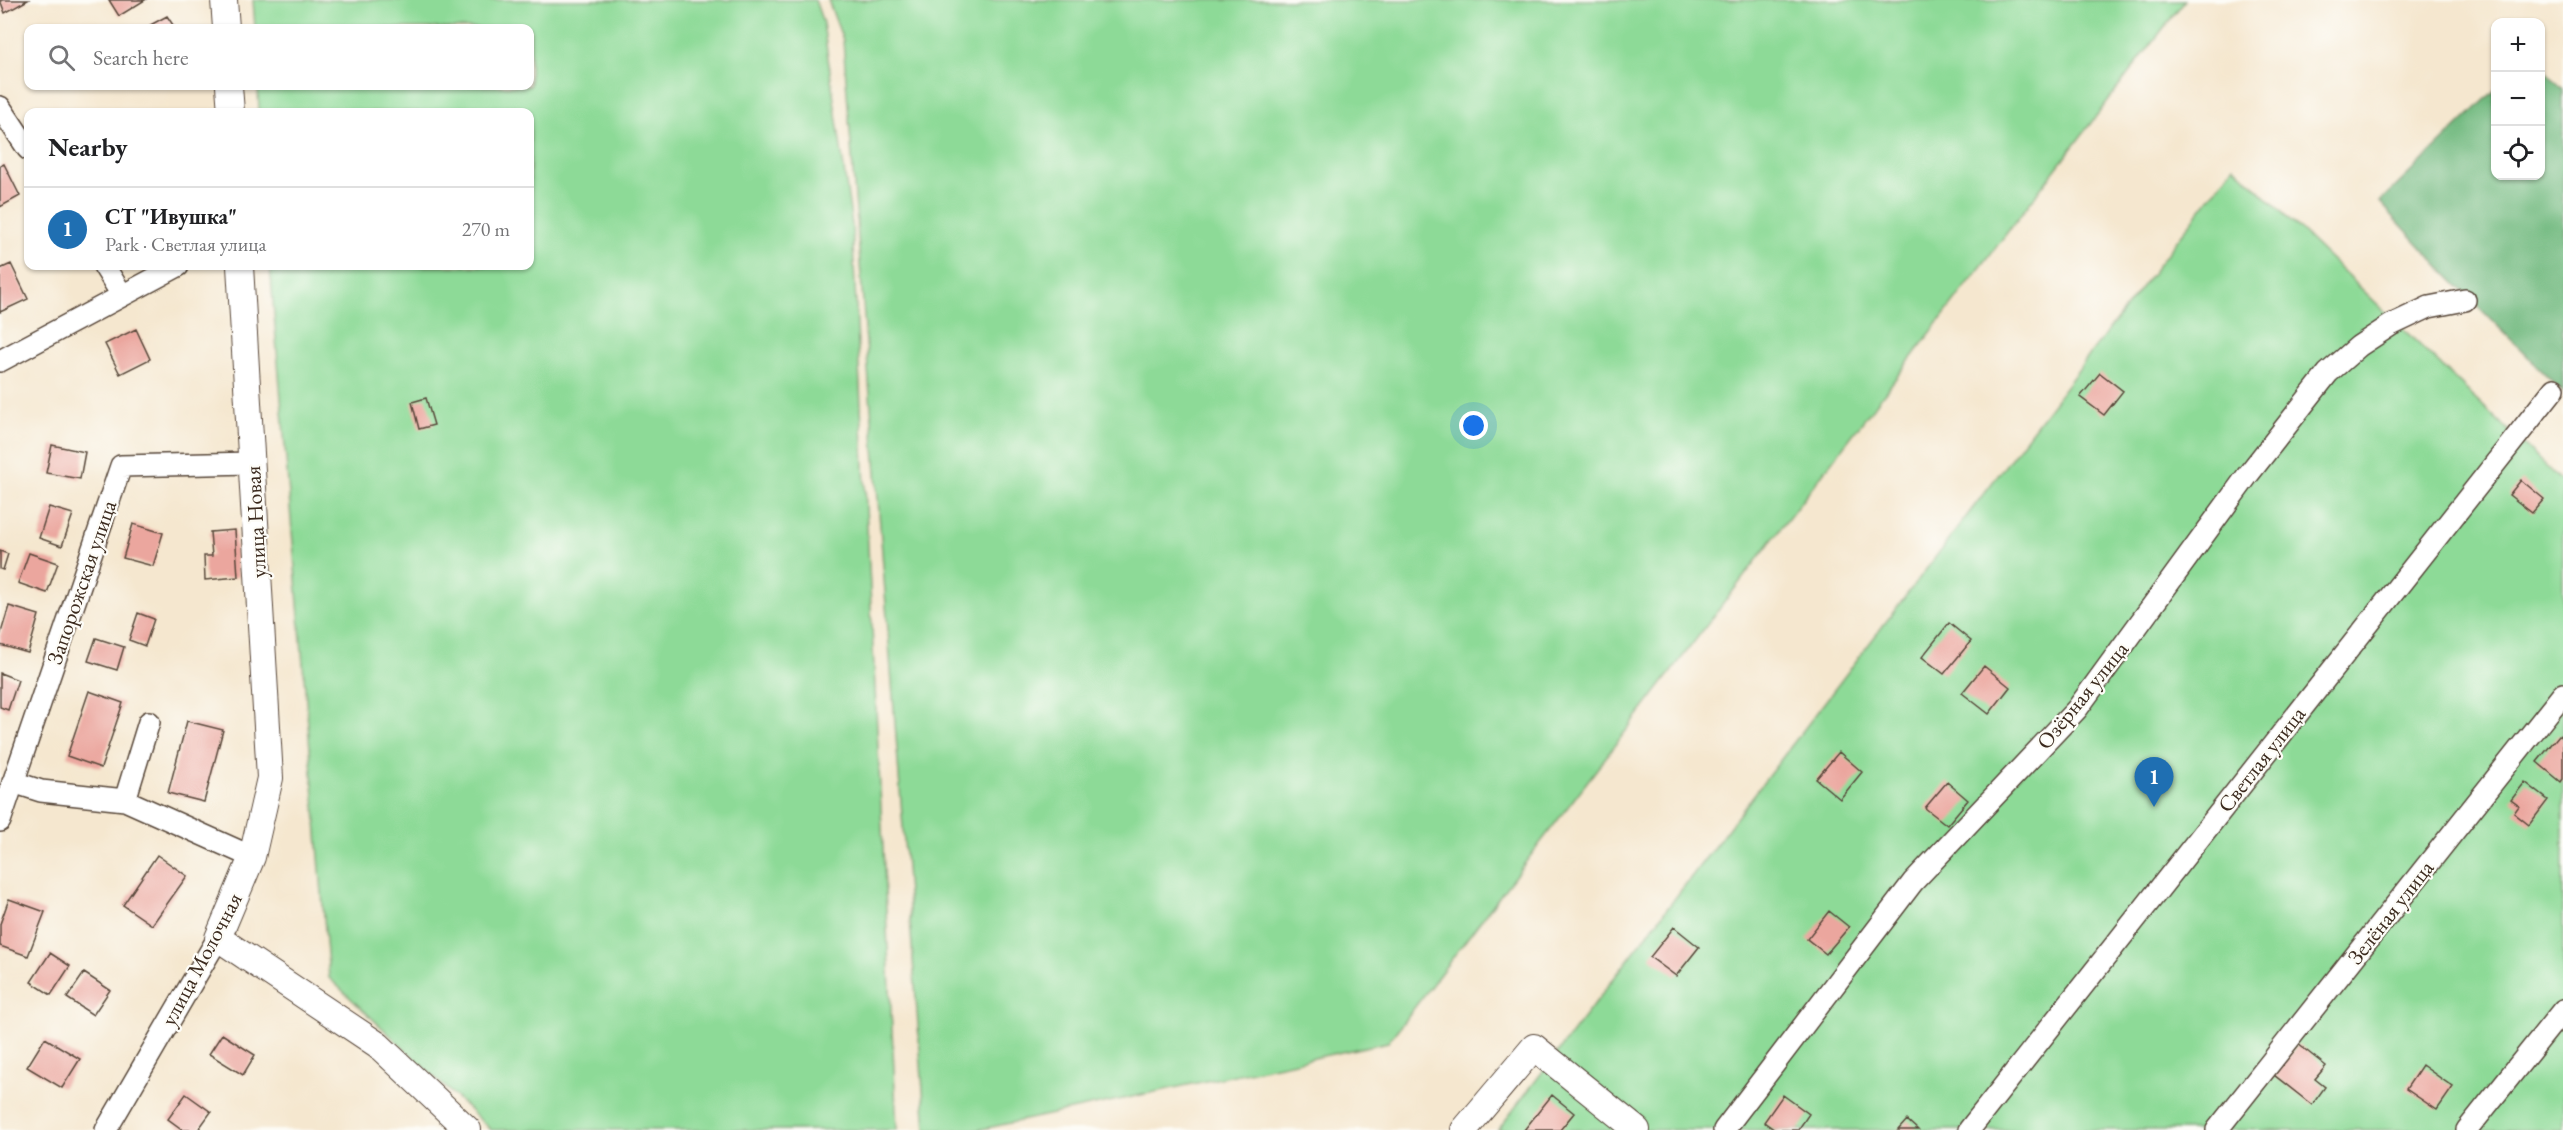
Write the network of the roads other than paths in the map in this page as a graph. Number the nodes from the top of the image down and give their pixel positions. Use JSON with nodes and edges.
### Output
{"nodes":[{"id":1,"x":224,"y":0,"type":"edge"},
{"id":2,"x":225,"y":24,"type":"edge"},
{"id":3,"x":229,"y":90,"type":"edge"},
{"id":4,"x":0,"y":107,"type":"edge"},
{"id":5,"x":231,"y":108,"type":"edge"},
{"id":6,"x":24,"y":143,"type":"edge"},
{"id":7,"x":106,"y":270,"type":"edge"},
{"id":8,"x":171,"y":270,"type":"edge"},
{"id":9,"x":240,"y":270,"type":"edge"},
{"id":10,"x":122,"y":296,"type":"junction"},
{"id":11,"x":2465,"y":300,"type":"dead end"},
{"id":12,"x":0,"y":361,"type":"edge"},
{"id":13,"x":2554,"y":389,"type":"dead end"},
{"id":14,"x":251,"y":463,"type":"junction"},
{"id":15,"x":2563,"y":694,"type":"edge"},
{"id":16,"x":149,"y":722,"type":"dead end"},
{"id":17,"x":270,"y":778,"type":"joint"},
{"id":18,"x":13,"y":782,"type":"junction"},
{"id":19,"x":125,"y":800,"type":"junction"},
{"id":20,"x":0,"y":821,"type":"edge"},
{"id":21,"x":252,"y":857,"type":"junction"},
{"id":22,"x":218,"y":938,"type":"junction"},
{"id":23,"x":2563,"y":1010,"type":"edge"},
{"id":24,"x":106,"y":1130,"type":"edge"},
{"id":25,"x":468,"y":1130,"type":"edge"},
{"id":26,"x":1464,"y":1130,"type":"edge"},
{"id":27,"x":1637,"y":1130,"type":"edge"},
{"id":28,"x":1724,"y":1130,"type":"edge"},
{"id":29,"x":1969,"y":1130,"type":"edge"},
{"id":30,"x":2217,"y":1130,"type":"edge"},
{"id":31,"x":2467,"y":1130,"type":"edge"}],
"edges":[{"from":1,"to":2,"type":"street"},
{"from":3,"to":5,"type":"street"},
{"from":4,"to":6,"type":"street"},
{"from":7,"to":10,"type":"street"},
{"from":8,"to":10,"type":"street"},
{"from":9,"to":14,"type":"street","name":"улица Новая"},
{"from":10,"to":12,"type":"street"},
{"from":11,"to":28,"type":"street","name":"Озёрная улица"},
{"from":13,"to":29,"type":"street","name":"Светлая улица"},
{"from":14,"to":17,"type":"street","name":"улица Новая"},
{"from":14,"to":18,"type":"street","name":"Запорожская улица"},
{"from":15,"to":30,"type":"street","name":"Зелёная улица"},
{"from":16,"to":19,"type":"street"},
{"from":17,"to":21,"type":"street","name":"улица Молочная"},
{"from":18,"to":19,"type":"street"},
{"from":18,"to":20,"type":"street","name":"Запорожская улица"},
{"from":19,"to":21,"type":"street"},
{"from":21,"to":22,"type":"street","name":"улица Молочная"},
{"from":22,"to":24,"type":"street","name":"улица Молочная"},
{"from":22,"to":25,"type":"street"},
{"from":23,"to":31,"type":"street"},
{"from":26,"to":27,"type":"street"}]}
